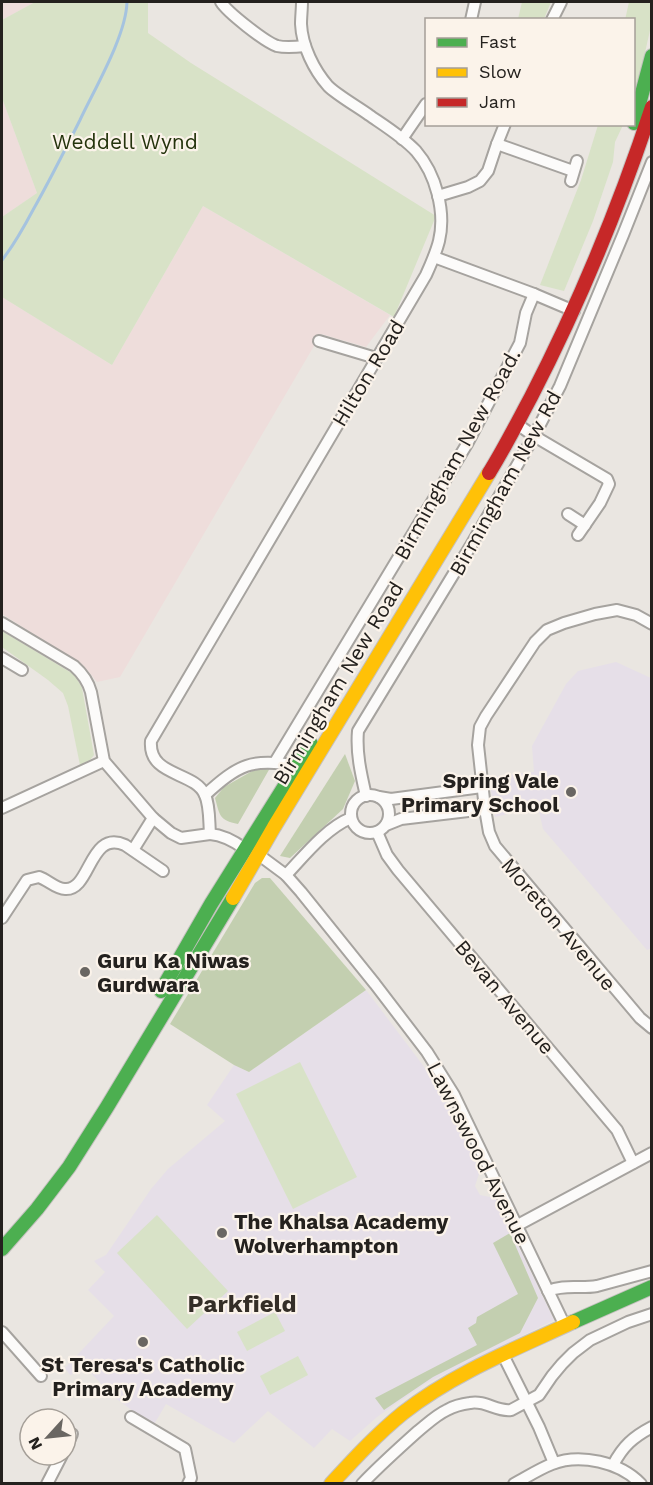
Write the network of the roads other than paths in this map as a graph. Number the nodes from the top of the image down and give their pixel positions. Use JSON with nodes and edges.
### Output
{"nodes":[{"id":1,"x":221,"y":2,"type":"edge"},
{"id":2,"x":302,"y":2,"type":"edge"},
{"id":3,"x":475,"y":2,"type":"edge"},
{"id":4,"x":561,"y":2,"type":"edge"},
{"id":5,"x":471,"y":18,"type":"edge"},
{"id":6,"x":553,"y":18,"type":"edge"},
{"id":7,"x":306,"y":46,"type":"junction"},
{"id":8,"x":651,"y":56,"type":"edge"},
{"id":9,"x":425,"y":105,"type":"edge"},
{"id":10,"x":648,"y":106,"type":"edge"},
{"id":11,"x":635,"y":122,"type":"edge"},
{"id":12,"x":504,"y":126,"type":"edge"},
{"id":13,"x":632,"y":126,"type":"edge"},
{"id":14,"x":402,"y":139,"type":"junction"},
{"id":15,"x":497,"y":144,"type":"junction"},
{"id":16,"x":651,"y":162,"type":"edge"},
{"id":17,"x":574,"y":171,"type":"dead end"},
{"id":18,"x":438,"y":196,"type":"junction"},
{"id":19,"x":434,"y":257,"type":"junction"},
{"id":20,"x":534,"y":294,"type":"junction"},
{"id":21,"x":569,"y":309,"type":"junction"},
{"id":22,"x":319,"y":341,"type":"dead end"},
{"id":23,"x":376,"y":358,"type":"junction"},
{"id":24,"x":517,"y":424,"type":"junction"},
{"id":25,"x":534,"y":436,"type":"junction"},
{"id":26,"x":568,"y":514,"type":"dead end"},
{"id":27,"x":2,"y":623,"type":"edge"},
{"id":28,"x":651,"y":624,"type":"edge"},
{"id":29,"x":2,"y":658,"type":"edge"},
{"id":30,"x":22,"y":670,"type":"dead end"},
{"id":31,"x":104,"y":761,"type":"junction"},
{"id":32,"x":275,"y":762,"type":"junction"},
{"id":33,"x":297,"y":766,"type":"junction"},
{"id":34,"x":482,"y":786,"type":"junction"},
{"id":35,"x":205,"y":795,"type":"junction"},
{"id":36,"x":366,"y":796,"type":"junction"},
{"id":37,"x":379,"y":797,"type":"junction"},
{"id":38,"x":2,"y":808,"type":"edge"},
{"id":39,"x":485,"y":809,"type":"junction"},
{"id":40,"x":153,"y":818,"type":"junction"},
{"id":41,"x":351,"y":818,"type":"junction"},
{"id":42,"x":382,"y":829,"type":"junction"},
{"id":43,"x":210,"y":834,"type":"junction"},
{"id":44,"x":245,"y":849,"type":"junction"},
{"id":45,"x":133,"y":850,"type":"junction"},
{"id":46,"x":259,"y":855,"type":"junction"},
{"id":47,"x":163,"y":871,"type":"dead end"},
{"id":48,"x":286,"y":875,"type":"junction"},
{"id":49,"x":2,"y":918,"type":"edge"},
{"id":50,"x":651,"y":1028,"type":"edge"},
{"id":51,"x":651,"y":1153,"type":"edge"},
{"id":52,"x":633,"y":1163,"type":"junction"},
{"id":53,"x":516,"y":1226,"type":"junction"},
{"id":54,"x":2,"y":1233,"type":"edge"},
{"id":55,"x":2,"y":1249,"type":"edge"},
{"id":56,"x":651,"y":1271,"type":"edge"},
{"id":57,"x":651,"y":1287,"type":"edge"},
{"id":58,"x":548,"y":1291,"type":"junction"},
{"id":59,"x":651,"y":1314,"type":"edge"},
{"id":60,"x":565,"y":1326,"type":"junction"},
{"id":61,"x":2,"y":1332,"type":"edge"},
{"id":62,"x":503,"y":1355,"type":"junction"},
{"id":63,"x":41,"y":1376,"type":"dead end"},
{"id":64,"x":526,"y":1403,"type":"junction"},
{"id":65,"x":131,"y":1417,"type":"dead end"},
{"id":66,"x":651,"y":1427,"type":"edge"},
{"id":67,"x":554,"y":1463,"type":"junction"},
{"id":68,"x":613,"y":1465,"type":"junction"},
{"id":69,"x":56,"y":1467,"type":"edge"},
{"id":70,"x":47,"y":1484,"type":"edge"},
{"id":71,"x":188,"y":1484,"type":"edge"},
{"id":72,"x":331,"y":1484,"type":"edge"},
{"id":73,"x":362,"y":1484,"type":"edge"},
{"id":74,"x":514,"y":1484,"type":"edge"},
{"id":75,"x":641,"y":1484,"type":"edge"}],
"edges":[{"from":1,"to":7,"type":"street"},
{"from":2,"to":7,"type":"street","name":"Hilton Road"},
{"from":3,"to":5,"type":"street"},
{"from":4,"to":6,"type":"street"},
{"from":7,"to":14,"type":"street","name":"Hilton Road"},
{"from":8,"to":10,"type":"main road","name":"Birmingham New Road"},
{"from":9,"to":14,"type":"street"},
{"from":10,"to":11,"type":"main road","name":"Birmingham New Road"},
{"from":10,"to":21,"type":"main road","name":"Birmingham New Road"},
{"from":12,"to":15,"type":"street"},
{"from":13,"to":21,"type":"main road","name":"Birmingham New Road"},
{"from":14,"to":18,"type":"street","name":"Hilton Road"},
{"from":15,"to":17,"type":"street"},
{"from":15,"to":18,"type":"street"},
{"from":16,"to":25,"type":"street","name":"Birmingham New Rd"},
{"from":18,"to":19,"type":"street","name":"Hilton Road"},
{"from":19,"to":20,"type":"street"},
{"from":19,"to":23,"type":"street","name":"Hilton Road"},
{"from":20,"to":21,"type":"street"},
{"from":20,"to":32,"type":"street","name":"Birmingham New Road."},
{"from":21,"to":24,"type":"main road","name":"Birmingham New Road"},
{"from":21,"to":33,"type":"main road","name":"Birmingham New Road"},
{"from":22,"to":23,"type":"street"},
{"from":23,"to":35,"type":"street","name":"Hilton Road"},
{"from":24,"to":25,"type":"street"},
{"from":24,"to":46,"type":"main road","name":"Birmingham New Road"},
{"from":25,"to":26,"type":"street"},
{"from":25,"to":36,"type":"street","name":"Birmingham New Rd"},
{"from":27,"to":31,"type":"street"},
{"from":28,"to":34,"type":"street","name":"Moreton Avenue"},
{"from":29,"to":30,"type":"street"},
{"from":31,"to":38,"type":"street"},
{"from":31,"to":40,"type":"street"},
{"from":32,"to":33,"type":"street"},
{"from":32,"to":35,"type":"street"},
{"from":33,"to":44,"type":"main road","name":"Birmingham New Road"},
{"from":34,"to":37,"type":"street"},
{"from":34,"to":39,"type":"street","name":"Moreton Avenue"},
{"from":35,"to":43,"type":"street"},
{"from":36,"to":37,"type":"street"},
{"from":36,"to":41,"type":"street"},
{"from":37,"to":42,"type":"street"},
{"from":39,"to":42,"type":"street"},
{"from":39,"to":50,"type":"street","name":"Moreton Avenue"},
{"from":40,"to":43,"type":"street"},
{"from":40,"to":45,"type":"street"},
{"from":41,"to":42,"type":"street"},
{"from":41,"to":48,"type":"street"},
{"from":42,"to":52,"type":"street","name":"Bevan Avenue"},
{"from":43,"to":44,"type":"street"},
{"from":44,"to":46,"type":"main road"},
{"from":44,"to":54,"type":"main road","name":"Birmingham New Road"},
{"from":45,"to":47,"type":"street"},
{"from":45,"to":49,"type":"street"},
{"from":46,"to":48,"type":"street","name":"Lawnswood Avenue"},
{"from":46,"to":55,"type":"main road","name":"Birmingham New Road"},
{"from":48,"to":53,"type":"street","name":"Lawnswood Avenue"},
{"from":51,"to":52,"type":"street"},
{"from":52,"to":53,"type":"street"},
{"from":53,"to":58,"type":"street","name":"Lawnswood Avenue"},
{"from":56,"to":58,"type":"street"},
{"from":57,"to":60,"type":"main road"},
{"from":58,"to":60,"type":"street","name":"Lawnswood Avenue"},
{"from":59,"to":64,"type":"street"},
{"from":60,"to":62,"type":"main road"},
{"from":61,"to":63,"type":"street"},
{"from":62,"to":64,"type":"street"},
{"from":62,"to":72,"type":"main road"},
{"from":64,"to":67,"type":"street"},
{"from":64,"to":73,"type":"street"},
{"from":65,"to":71,"type":"street"},
{"from":66,"to":68,"type":"street"},
{"from":67,"to":68,"type":"street"},
{"from":67,"to":74,"type":"street"},
{"from":68,"to":75,"type":"street"},
{"from":69,"to":70,"type":"street"}]}
